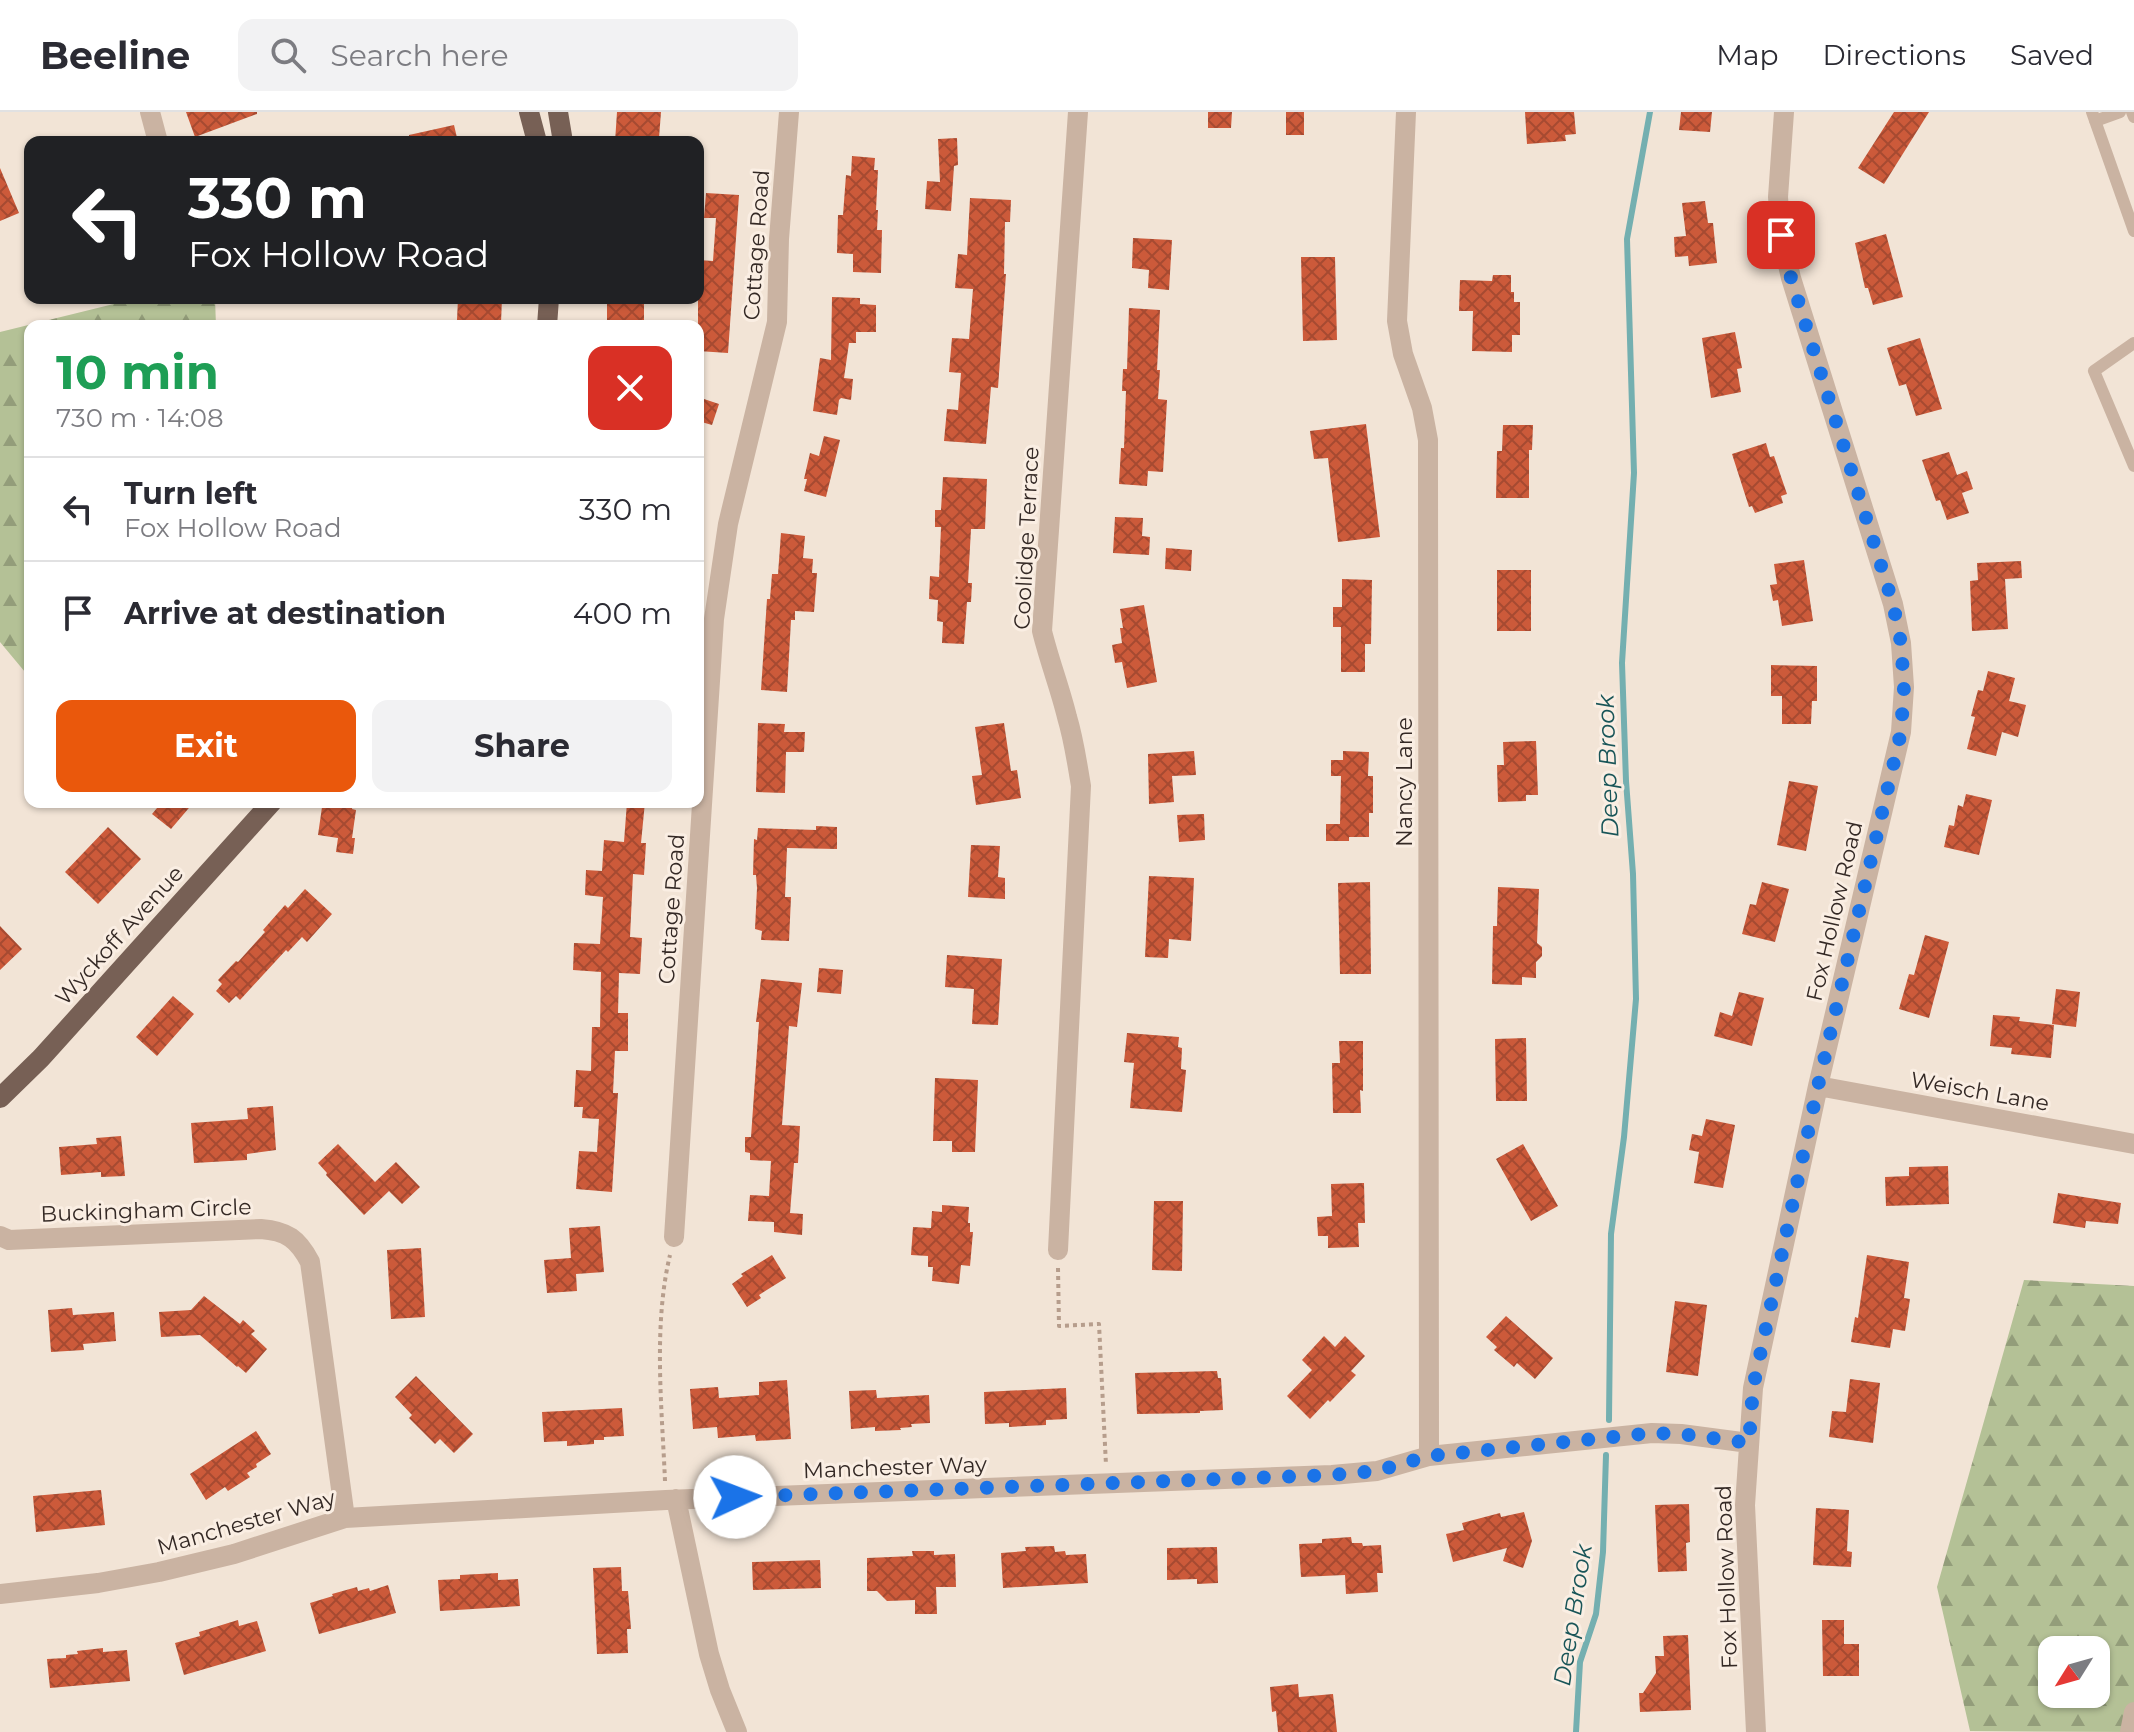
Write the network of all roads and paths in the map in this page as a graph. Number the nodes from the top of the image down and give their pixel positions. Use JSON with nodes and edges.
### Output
{"nodes":[{"id":1,"x":150,"y":112,"type":"edge"},
{"id":2,"x":529,"y":112,"type":"edge"},
{"id":3,"x":558,"y":112,"type":"edge"},
{"id":4,"x":568,"y":112,"type":"edge"},
{"id":5,"x":789,"y":112,"type":"edge"},
{"id":6,"x":1078,"y":112,"type":"edge"},
{"id":7,"x":1406,"y":112,"type":"edge"},
{"id":8,"x":1784,"y":112,"type":"edge"},
{"id":9,"x":2120,"y":112,"type":"edge"},
{"id":10,"x":2094,"y":116,"type":"edge"},
{"id":11,"x":156,"y":136,"type":"edge"},
{"id":12,"x":535,"y":136,"type":"edge"},
{"id":13,"x":562,"y":136,"type":"edge"},
{"id":14,"x":564,"y":136,"type":"edge"},
{"id":15,"x":2134,"y":231,"type":"edge"},
{"id":16,"x":2134,"y":343,"type":"edge"},
{"id":17,"x":2134,"y":466,"type":"edge"},
{"id":18,"x":704,"y":774,"type":"edge"},
{"id":19,"x":267,"y":808,"type":"edge"},
{"id":20,"x":702,"y":808,"type":"edge"},
{"id":21,"x":1818,"y":1086,"type":"junction"},
{"id":22,"x":0,"y":1098,"type":"edge"},
{"id":23,"x":2134,"y":1144,"type":"edge"},
{"id":24,"x":0,"y":1236,"type":"edge"},
{"id":25,"x":674,"y":1237,"type":"joint"},
{"id":26,"x":1058,"y":1250,"type":"joint"},
{"id":27,"x":1749,"y":1443,"type":"junction"},
{"id":28,"x":1429,"y":1456,"type":"junction"},
{"id":29,"x":1107,"y":1483,"type":"junction"},
{"id":30,"x":671,"y":1500,"type":"junction"},
{"id":31,"x":345,"y":1518,"type":"junction"},
{"id":32,"x":0,"y":1594,"type":"edge"},
{"id":33,"x":2134,"y":1712,"type":"edge"},
{"id":34,"x":737,"y":1732,"type":"edge"},
{"id":35,"x":1756,"y":1732,"type":"edge"},
{"id":36,"x":2130,"y":1732,"type":"edge"}],
"edges":[{"from":1,"to":11,"type":"street"},
{"from":2,"to":12,"type":"main road"},
{"from":3,"to":13,"type":"main road"},
{"from":4,"to":14,"type":"main road"},
{"from":5,"to":18,"type":"street","name":"Cottage Road"},
{"from":6,"to":26,"type":"street","name":"Coolidge Terrace"},
{"from":7,"to":28,"type":"street","name":"Nancy Lane"},
{"from":8,"to":21,"type":"street","name":"Fox Hollow Road"},
{"from":9,"to":10,"type":"lane"},
{"from":10,"to":15,"type":"lane"},
{"from":16,"to":17,"type":"lane"},
{"from":19,"to":22,"type":"main road","name":"Wyckoff Avenue"},
{"from":20,"to":25,"type":"street","name":"Cottage Road"},
{"from":21,"to":23,"type":"street","name":"Weisch Lane"},
{"from":21,"to":27,"type":"street","name":"Fox Hollow Road"},
{"from":24,"to":31,"type":"street","name":"Buckingham Circle"},
{"from":25,"to":30,"type":"path"},
{"from":26,"to":29,"type":"path"},
{"from":27,"to":28,"type":"street","name":"Manchester Way"},
{"from":27,"to":35,"type":"street","name":"Fox Hollow Road"},
{"from":28,"to":29,"type":"street","name":"Manchester Way"},
{"from":29,"to":30,"type":"street","name":"Manchester Way"},
{"from":30,"to":31,"type":"street","name":"Manchester Way"},
{"from":30,"to":34,"type":"street"},
{"from":31,"to":32,"type":"street","name":"Manchester Way"},
{"from":33,"to":36,"type":"street"}]}
